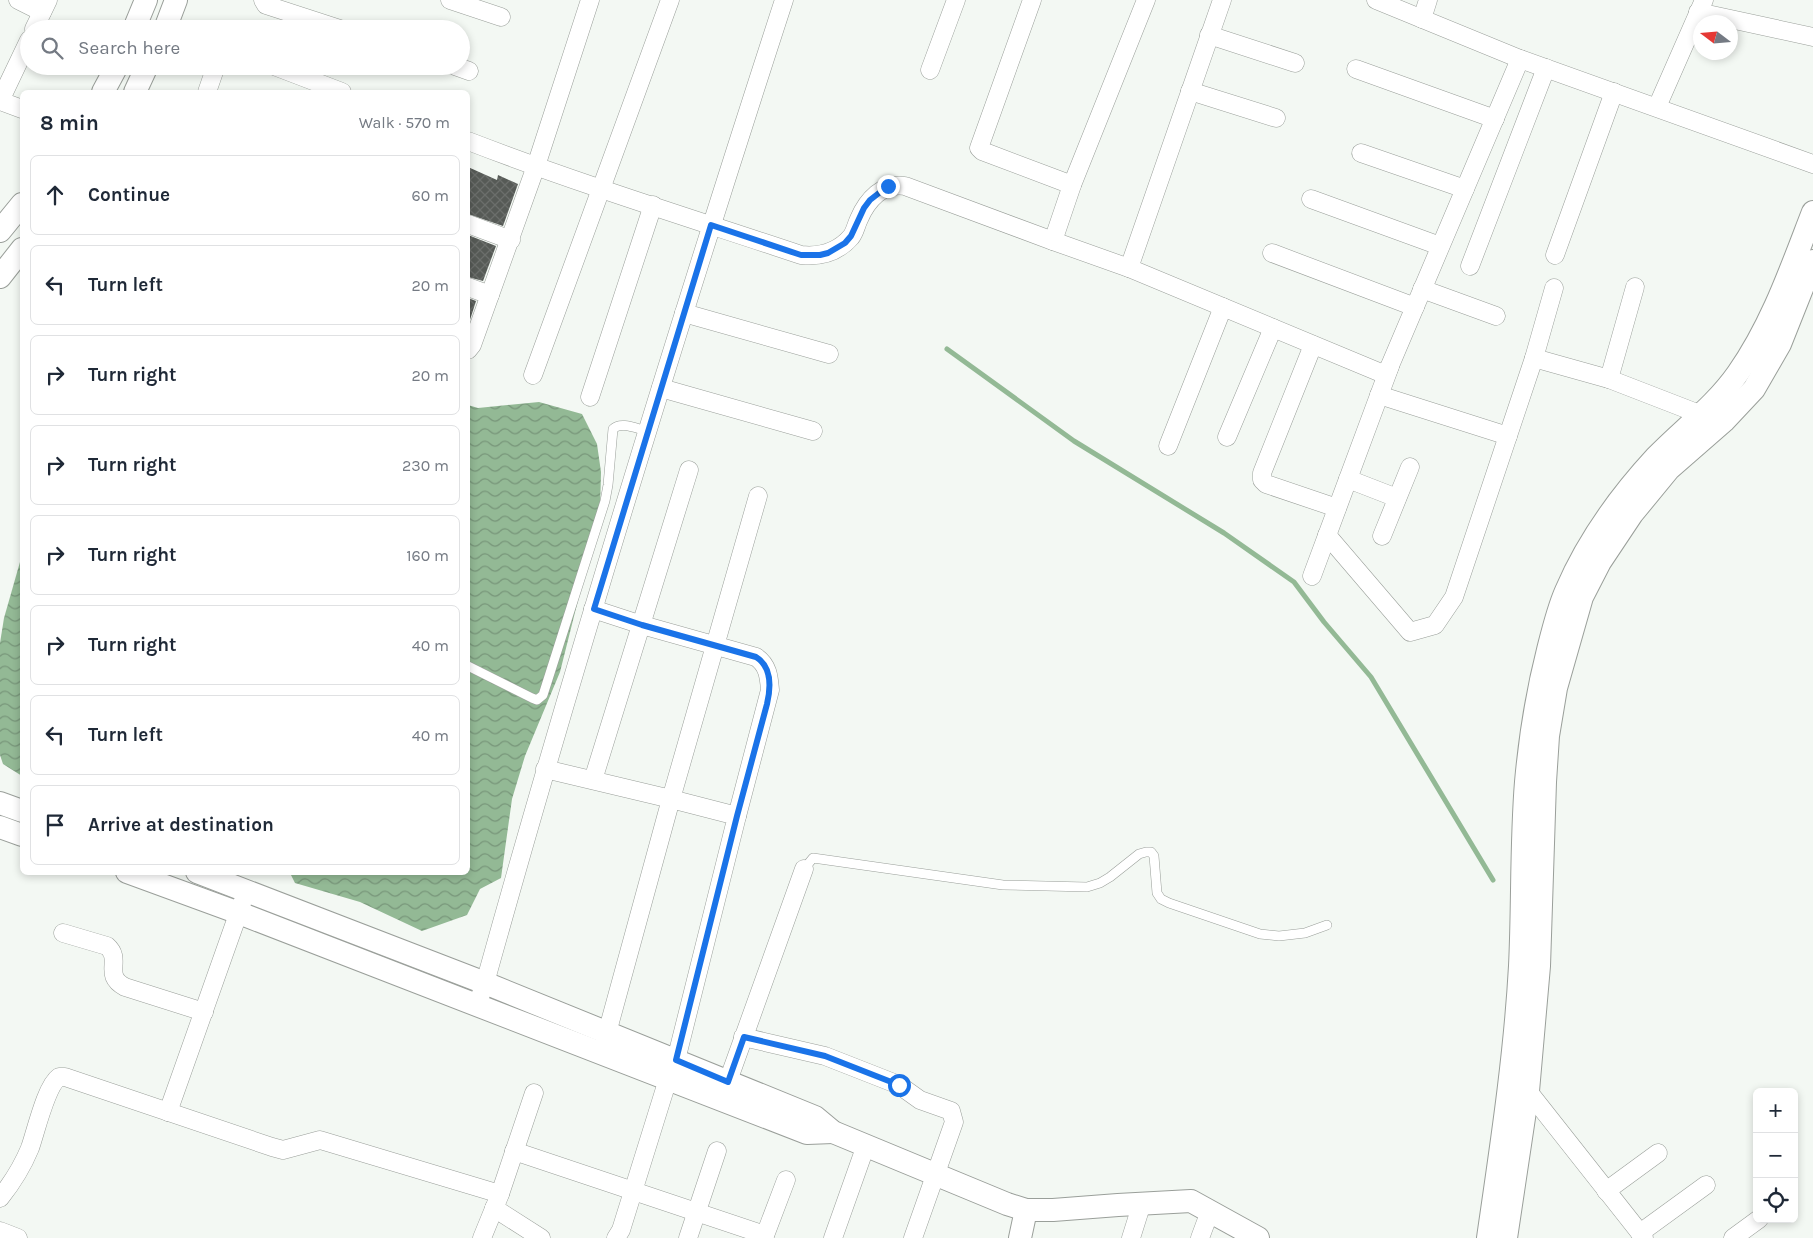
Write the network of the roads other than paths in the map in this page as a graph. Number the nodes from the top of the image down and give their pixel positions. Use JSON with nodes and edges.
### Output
{"nodes":[{"id":1,"x":18,"y":0,"type":"edge"},
{"id":2,"x":146,"y":0,"type":"edge"},
{"id":3,"x":176,"y":0,"type":"edge"},
{"id":4,"x":263,"y":0,"type":"edge"},
{"id":5,"x":450,"y":0,"type":"edge"},
{"id":6,"x":590,"y":0,"type":"edge"},
{"id":7,"x":670,"y":0,"type":"edge"},
{"id":8,"x":784,"y":0,"type":"edge"},
{"id":9,"x":956,"y":0,"type":"edge"},
{"id":10,"x":1032,"y":0,"type":"edge"},
{"id":11,"x":1146,"y":0,"type":"edge"},
{"id":12,"x":1222,"y":0,"type":"edge"},
{"id":13,"x":1376,"y":0,"type":"edge"},
{"id":14,"x":1428,"y":0,"type":"edge"},
{"id":15,"x":45,"y":6,"type":"edge"},
{"id":16,"x":1701,"y":6,"type":"edge"},
{"id":17,"x":501,"y":17,"type":"dead end"},
{"id":18,"x":1422,"y":19,"type":"junction"},
{"id":19,"x":38,"y":20,"type":"edge"},
{"id":20,"x":138,"y":20,"type":"edge"},
{"id":21,"x":172,"y":20,"type":"edge"},
{"id":22,"x":312,"y":20,"type":"edge"},
{"id":23,"x":1209,"y":35,"type":"junction"},
{"id":24,"x":1813,"y":37,"type":"edge"},
{"id":25,"x":20,"y":59,"type":"edge"},
{"id":26,"x":1520,"y":59,"type":"junction"},
{"id":27,"x":1294,"y":63,"type":"dead end"},
{"id":28,"x":1546,"y":68,"type":"junction"},
{"id":29,"x":1356,"y":69,"type":"dead end"},
{"id":30,"x":930,"y":70,"type":"dead end"},
{"id":31,"x":112,"y":75,"type":"edge"},
{"id":32,"x":143,"y":75,"type":"edge"},
{"id":33,"x":213,"y":75,"type":"edge"},
{"id":34,"x":298,"y":75,"type":"edge"},
{"id":35,"x":105,"y":90,"type":"edge"},
{"id":36,"x":136,"y":90,"type":"edge"},
{"id":37,"x":208,"y":90,"type":"edge"},
{"id":38,"x":337,"y":90,"type":"edge"},
{"id":39,"x":1190,"y":91,"type":"junction"},
{"id":40,"x":1614,"y":92,"type":"junction"},
{"id":41,"x":0,"y":101,"type":"edge"},
{"id":42,"x":1656,"y":107,"type":"junction"},
{"id":43,"x":20,"y":108,"type":"edge"},
{"id":44,"x":1276,"y":118,"type":"dead end"},
{"id":45,"x":1494,"y":119,"type":"junction"},
{"id":46,"x":470,"y":142,"type":"edge"},
{"id":47,"x":1361,"y":153,"type":"dead end"},
{"id":48,"x":1813,"y":164,"type":"edge"},
{"id":49,"x":536,"y":166,"type":"junction"},
{"id":50,"x":1072,"y":185,"type":"junction"},
{"id":51,"x":602,"y":188,"type":"junction"},
{"id":52,"x":1465,"y":189,"type":"junction"},
{"id":53,"x":1311,"y":199,"type":"dead end"},
{"id":54,"x":653,"y":205,"type":"junction"},
{"id":55,"x":20,"y":206,"type":"edge"},
{"id":56,"x":1813,"y":212,"type":"edge"},
{"id":57,"x":470,"y":225,"type":"edge"},
{"id":58,"x":711,"y":225,"type":"junction"},
{"id":59,"x":0,"y":230,"type":"edge"},
{"id":60,"x":511,"y":240,"type":"junction"},
{"id":61,"x":1053,"y":242,"type":"junction"},
{"id":62,"x":1440,"y":246,"type":"junction"},
{"id":63,"x":1272,"y":253,"type":"dead end"},
{"id":64,"x":1555,"y":255,"type":"dead end"},
{"id":65,"x":1813,"y":261,"type":"edge"},
{"id":66,"x":1470,"y":266,"type":"dead end"},
{"id":67,"x":1129,"y":268,"type":"junction"},
{"id":68,"x":1635,"y":287,"type":"dead end"},
{"id":69,"x":470,"y":288,"type":"edge"},
{"id":70,"x":1554,"y":288,"type":"dead end"},
{"id":71,"x":1422,"y":289,"type":"junction"},
{"id":72,"x":490,"y":295,"type":"junction"},
{"id":73,"x":1223,"y":307,"type":"junction"},
{"id":74,"x":1415,"y":307,"type":"junction"},
{"id":75,"x":684,"y":313,"type":"junction"},
{"id":76,"x":1496,"y":316,"type":"dead end"},
{"id":77,"x":1273,"y":328,"type":"junction"},
{"id":78,"x":1313,"y":345,"type":"junction"},
{"id":79,"x":470,"y":348,"type":"edge"},
{"id":80,"x":829,"y":354,"type":"dead end"},
{"id":81,"x":1534,"y":358,"type":"junction"},
{"id":82,"x":1390,"y":366,"type":"junction"},
{"id":83,"x":533,"y":375,"type":"dead end"},
{"id":84,"x":1609,"y":379,"type":"junction"},
{"id":85,"x":1745,"y":382,"type":"junction"},
{"id":86,"x":661,"y":388,"type":"junction"},
{"id":87,"x":1379,"y":395,"type":"junction"},
{"id":88,"x":590,"y":397,"type":"dead end"},
{"id":89,"x":1702,"y":415,"type":"junction"},
{"id":90,"x":648,"y":431,"type":"junction"},
{"id":91,"x":813,"y":432,"type":"dead end"},
{"id":92,"x":1508,"y":436,"type":"junction"},
{"id":93,"x":1227,"y":437,"type":"dead end"},
{"id":94,"x":1168,"y":446,"type":"dead end"},
{"id":95,"x":1410,"y":467,"type":"dead end"},
{"id":96,"x":690,"y":470,"type":"dead end"},
{"id":97,"x":1348,"y":479,"type":"junction"},
{"id":98,"x":758,"y":496,"type":"dead end"},
{"id":99,"x":1396,"y":498,"type":"junction"},
{"id":100,"x":1337,"y":508,"type":"junction"},
{"id":101,"x":1327,"y":535,"type":"junction"},
{"id":102,"x":1382,"y":536,"type":"dead end"},
{"id":103,"x":1312,"y":576,"type":"dead end"},
{"id":104,"x":594,"y":609,"type":"junction"},
{"id":105,"x":642,"y":625,"type":"junction"},
{"id":106,"x":714,"y":645,"type":"junction"},
{"id":107,"x":470,"y":667,"type":"edge"},
{"id":108,"x":545,"y":769,"type":"junction"},
{"id":109,"x":593,"y":780,"type":"junction"},
{"id":110,"x":671,"y":799,"type":"junction"},
{"id":111,"x":0,"y":803,"type":"edge"},
{"id":112,"x":20,"y":810,"type":"edge"},
{"id":113,"x":737,"y":816,"type":"junction"},
{"id":114,"x":0,"y":827,"type":"edge"},
{"id":115,"x":20,"y":834,"type":"edge"},
{"id":116,"x":804,"y":869,"type":"joint"},
{"id":117,"x":135,"y":875,"type":"edge"},
{"id":118,"x":205,"y":875,"type":"edge"},
{"id":119,"x":245,"y":891,"type":"junction"},
{"id":120,"x":239,"y":913,"type":"junction"},
{"id":121,"x":1327,"y":925,"type":"dead end"},
{"id":122,"x":63,"y":933,"type":"dead end"},
{"id":123,"x":485,"y":984,"type":"junction"},
{"id":124,"x":477,"y":1006,"type":"junction"},
{"id":125,"x":204,"y":1012,"type":"junction"},
{"id":126,"x":608,"y":1032,"type":"junction"},
{"id":127,"x":744,"y":1037,"type":"junction"},
{"id":128,"x":601,"y":1054,"type":"junction"},
{"id":129,"x":672,"y":1070,"type":"junction"},
{"id":130,"x":728,"y":1082,"type":"junction"},
{"id":131,"x":1519,"y":1090,"type":"junction"},
{"id":132,"x":534,"y":1093,"type":"dead end"},
{"id":133,"x":168,"y":1112,"type":"junction"},
{"id":134,"x":833,"y":1132,"type":"junction"},
{"id":135,"x":866,"y":1145,"type":"junction"},
{"id":136,"x":514,"y":1150,"type":"junction"},
{"id":137,"x":717,"y":1152,"type":"dead end"},
{"id":138,"x":1658,"y":1153,"type":"dead end"},
{"id":139,"x":935,"y":1174,"type":"junction"},
{"id":140,"x":786,"y":1180,"type":"dead end"},
{"id":141,"x":1706,"y":1185,"type":"dead end"},
{"id":142,"x":632,"y":1191,"type":"junction"},
{"id":143,"x":1606,"y":1191,"type":"junction"},
{"id":144,"x":0,"y":1198,"type":"edge"},
{"id":145,"x":497,"y":1201,"type":"junction"},
{"id":146,"x":1142,"y":1204,"type":"junction"},
{"id":147,"x":1026,"y":1210,"type":"junction"},
{"id":148,"x":696,"y":1212,"type":"junction"},
{"id":149,"x":1210,"y":1212,"type":"junction"},
{"id":150,"x":1754,"y":1223,"type":"edge"},
{"id":151,"x":0,"y":1230,"type":"edge"},
{"id":152,"x":765,"y":1236,"type":"edge"},
{"id":153,"x":1642,"y":1236,"type":"edge"},
{"id":154,"x":18,"y":1238,"type":"edge"},
{"id":155,"x":482,"y":1238,"type":"edge"},
{"id":156,"x":541,"y":1238,"type":"edge"},
{"id":157,"x":616,"y":1238,"type":"edge"},
{"id":158,"x":688,"y":1238,"type":"edge"},
{"id":159,"x":833,"y":1238,"type":"edge"},
{"id":160,"x":913,"y":1238,"type":"edge"},
{"id":161,"x":1020,"y":1238,"type":"edge"},
{"id":162,"x":1131,"y":1238,"type":"edge"},
{"id":163,"x":1200,"y":1238,"type":"edge"},
{"id":164,"x":1258,"y":1238,"type":"edge"},
{"id":165,"x":1488,"y":1238,"type":"edge"},
{"id":166,"x":1506,"y":1238,"type":"edge"},
{"id":167,"x":1733,"y":1238,"type":"edge"}],
"edges":[{"from":1,"to":15,"type":"street"},
{"from":2,"to":20,"type":"street"},
{"from":3,"to":21,"type":"street"},
{"from":4,"to":22,"type":"street"},
{"from":5,"to":17,"type":"street"},
{"from":6,"to":49,"type":"street"},
{"from":7,"to":51,"type":"street"},
{"from":8,"to":58,"type":"street"},
{"from":9,"to":30,"type":"street"},
{"from":10,"to":50,"type":"street"},
{"from":11,"to":50,"type":"street"},
{"from":12,"to":23,"type":"street"},
{"from":13,"to":18,"type":"street"},
{"from":14,"to":18,"type":"street"},
{"from":15,"to":19,"type":"street"},
{"from":16,"to":24,"type":"street"},
{"from":16,"to":42,"type":"street"},
{"from":18,"to":26,"type":"street"},
{"from":23,"to":27,"type":"street"},
{"from":23,"to":39,"type":"street"},
{"from":25,"to":41,"type":"street"},
{"from":26,"to":28,"type":"street"},
{"from":26,"to":45,"type":"street"},
{"from":28,"to":40,"type":"street"},
{"from":28,"to":66,"type":"street"},
{"from":29,"to":45,"type":"street"},
{"from":31,"to":35,"type":"street"},
{"from":32,"to":36,"type":"street"},
{"from":33,"to":37,"type":"street"},
{"from":34,"to":38,"type":"street"},
{"from":39,"to":44,"type":"street"},
{"from":39,"to":67,"type":"street"},
{"from":40,"to":42,"type":"street"},
{"from":40,"to":64,"type":"street"},
{"from":41,"to":43,"type":"street"},
{"from":42,"to":48,"type":"street"},
{"from":45,"to":52,"type":"street"},
{"from":46,"to":49,"type":"street"},
{"from":47,"to":52,"type":"street"},
{"from":49,"to":51,"type":"street"},
{"from":49,"to":60,"type":"street"},
{"from":50,"to":61,"type":"street"},
{"from":51,"to":54,"type":"street"},
{"from":51,"to":83,"type":"street"},
{"from":52,"to":62,"type":"street"},
{"from":53,"to":62,"type":"street"},
{"from":54,"to":58,"type":"street"},
{"from":54,"to":88,"type":"street"},
{"from":55,"to":59,"type":"street"},
{"from":56,"to":85,"type":"street"},
{"from":57,"to":60,"type":"street"},
{"from":58,"to":61,"type":"street"},
{"from":58,"to":75,"type":"street"},
{"from":60,"to":72,"type":"street"},
{"from":61,"to":67,"type":"street"},
{"from":62,"to":71,"type":"street"},
{"from":63,"to":74,"type":"street"},
{"from":65,"to":85,"type":"street"},
{"from":67,"to":73,"type":"street"},
{"from":68,"to":84,"type":"street"},
{"from":69,"to":72,"type":"street"},
{"from":70,"to":81,"type":"street"},
{"from":71,"to":74,"type":"street"},
{"from":71,"to":76,"type":"street"},
{"from":72,"to":79,"type":"street"},
{"from":73,"to":77,"type":"street"},
{"from":73,"to":94,"type":"street"},
{"from":74,"to":82,"type":"street"},
{"from":75,"to":80,"type":"street"},
{"from":75,"to":86,"type":"street"},
{"from":77,"to":78,"type":"street"},
{"from":77,"to":93,"type":"street"},
{"from":78,"to":82,"type":"street"},
{"from":78,"to":100,"type":"street"},
{"from":81,"to":84,"type":"street"},
{"from":81,"to":92,"type":"street"},
{"from":82,"to":87,"type":"street"},
{"from":84,"to":89,"type":"street"},
{"from":85,"to":89,"type":"street"},
{"from":85,"to":131,"type":"street"},
{"from":86,"to":90,"type":"street"},
{"from":86,"to":91,"type":"street"},
{"from":87,"to":92,"type":"street"},
{"from":87,"to":97,"type":"street"},
{"from":89,"to":131,"type":"street"},
{"from":90,"to":104,"type":"street"},
{"from":90,"to":107,"type":"lane"},
{"from":92,"to":101,"type":"street"},
{"from":95,"to":99,"type":"street"},
{"from":96,"to":105,"type":"street"},
{"from":97,"to":99,"type":"street"},
{"from":97,"to":100,"type":"street"},
{"from":98,"to":106,"type":"street"},
{"from":99,"to":102,"type":"street"},
{"from":100,"to":101,"type":"street"},
{"from":101,"to":103,"type":"street"},
{"from":104,"to":105,"type":"street"},
{"from":104,"to":108,"type":"street"},
{"from":105,"to":106,"type":"street"},
{"from":105,"to":109,"type":"street"},
{"from":106,"to":110,"type":"street"},
{"from":106,"to":113,"type":"street"},
{"from":108,"to":109,"type":"street"},
{"from":108,"to":123,"type":"street"},
{"from":109,"to":110,"type":"street"},
{"from":110,"to":113,"type":"street"},
{"from":110,"to":126,"type":"street"},
{"from":111,"to":112,"type":"street"},
{"from":113,"to":129,"type":"street"},
{"from":114,"to":115,"type":"street"},
{"from":116,"to":121,"type":"lane"},
{"from":116,"to":127,"type":"street"},
{"from":117,"to":120,"type":"street"},
{"from":118,"to":119,"type":"street"},
{"from":119,"to":120,"type":"street"},
{"from":119,"to":123,"type":"street"},
{"from":120,"to":124,"type":"street"},
{"from":120,"to":125,"type":"street"},
{"from":122,"to":125,"type":"street"},
{"from":123,"to":124,"type":"street"},
{"from":123,"to":126,"type":"street"},
{"from":124,"to":128,"type":"street"},
{"from":125,"to":133,"type":"street"},
{"from":126,"to":128,"type":"street"},
{"from":126,"to":129,"type":"street"},
{"from":127,"to":130,"type":"street"},
{"from":127,"to":139,"type":"street"},
{"from":128,"to":129,"type":"street"},
{"from":129,"to":130,"type":"street"},
{"from":129,"to":134,"type":"street"},
{"from":129,"to":142,"type":"street"},
{"from":130,"to":134,"type":"street"},
{"from":131,"to":143,"type":"street"},
{"from":131,"to":165,"type":"street"},
{"from":131,"to":166,"type":"street"},
{"from":132,"to":136,"type":"street"},
{"from":133,"to":144,"type":"street"},
{"from":133,"to":145,"type":"street"},
{"from":134,"to":135,"type":"street"},
{"from":135,"to":139,"type":"street"},
{"from":135,"to":159,"type":"street"},
{"from":136,"to":142,"type":"street"},
{"from":136,"to":145,"type":"street"},
{"from":137,"to":148,"type":"street"},
{"from":138,"to":143,"type":"street"},
{"from":139,"to":147,"type":"street"},
{"from":139,"to":160,"type":"street"},
{"from":140,"to":152,"type":"street"},
{"from":141,"to":153,"type":"street"},
{"from":142,"to":148,"type":"street"},
{"from":142,"to":157,"type":"street"},
{"from":143,"to":153,"type":"street"},
{"from":145,"to":155,"type":"street"},
{"from":145,"to":156,"type":"street"},
{"from":146,"to":147,"type":"street"},
{"from":146,"to":149,"type":"street"},
{"from":146,"to":162,"type":"street"},
{"from":147,"to":161,"type":"street"},
{"from":148,"to":152,"type":"street"},
{"from":148,"to":158,"type":"street"},
{"from":149,"to":163,"type":"street"},
{"from":149,"to":164,"type":"street"},
{"from":150,"to":167,"type":"street"},
{"from":151,"to":154,"type":"street"}]}
